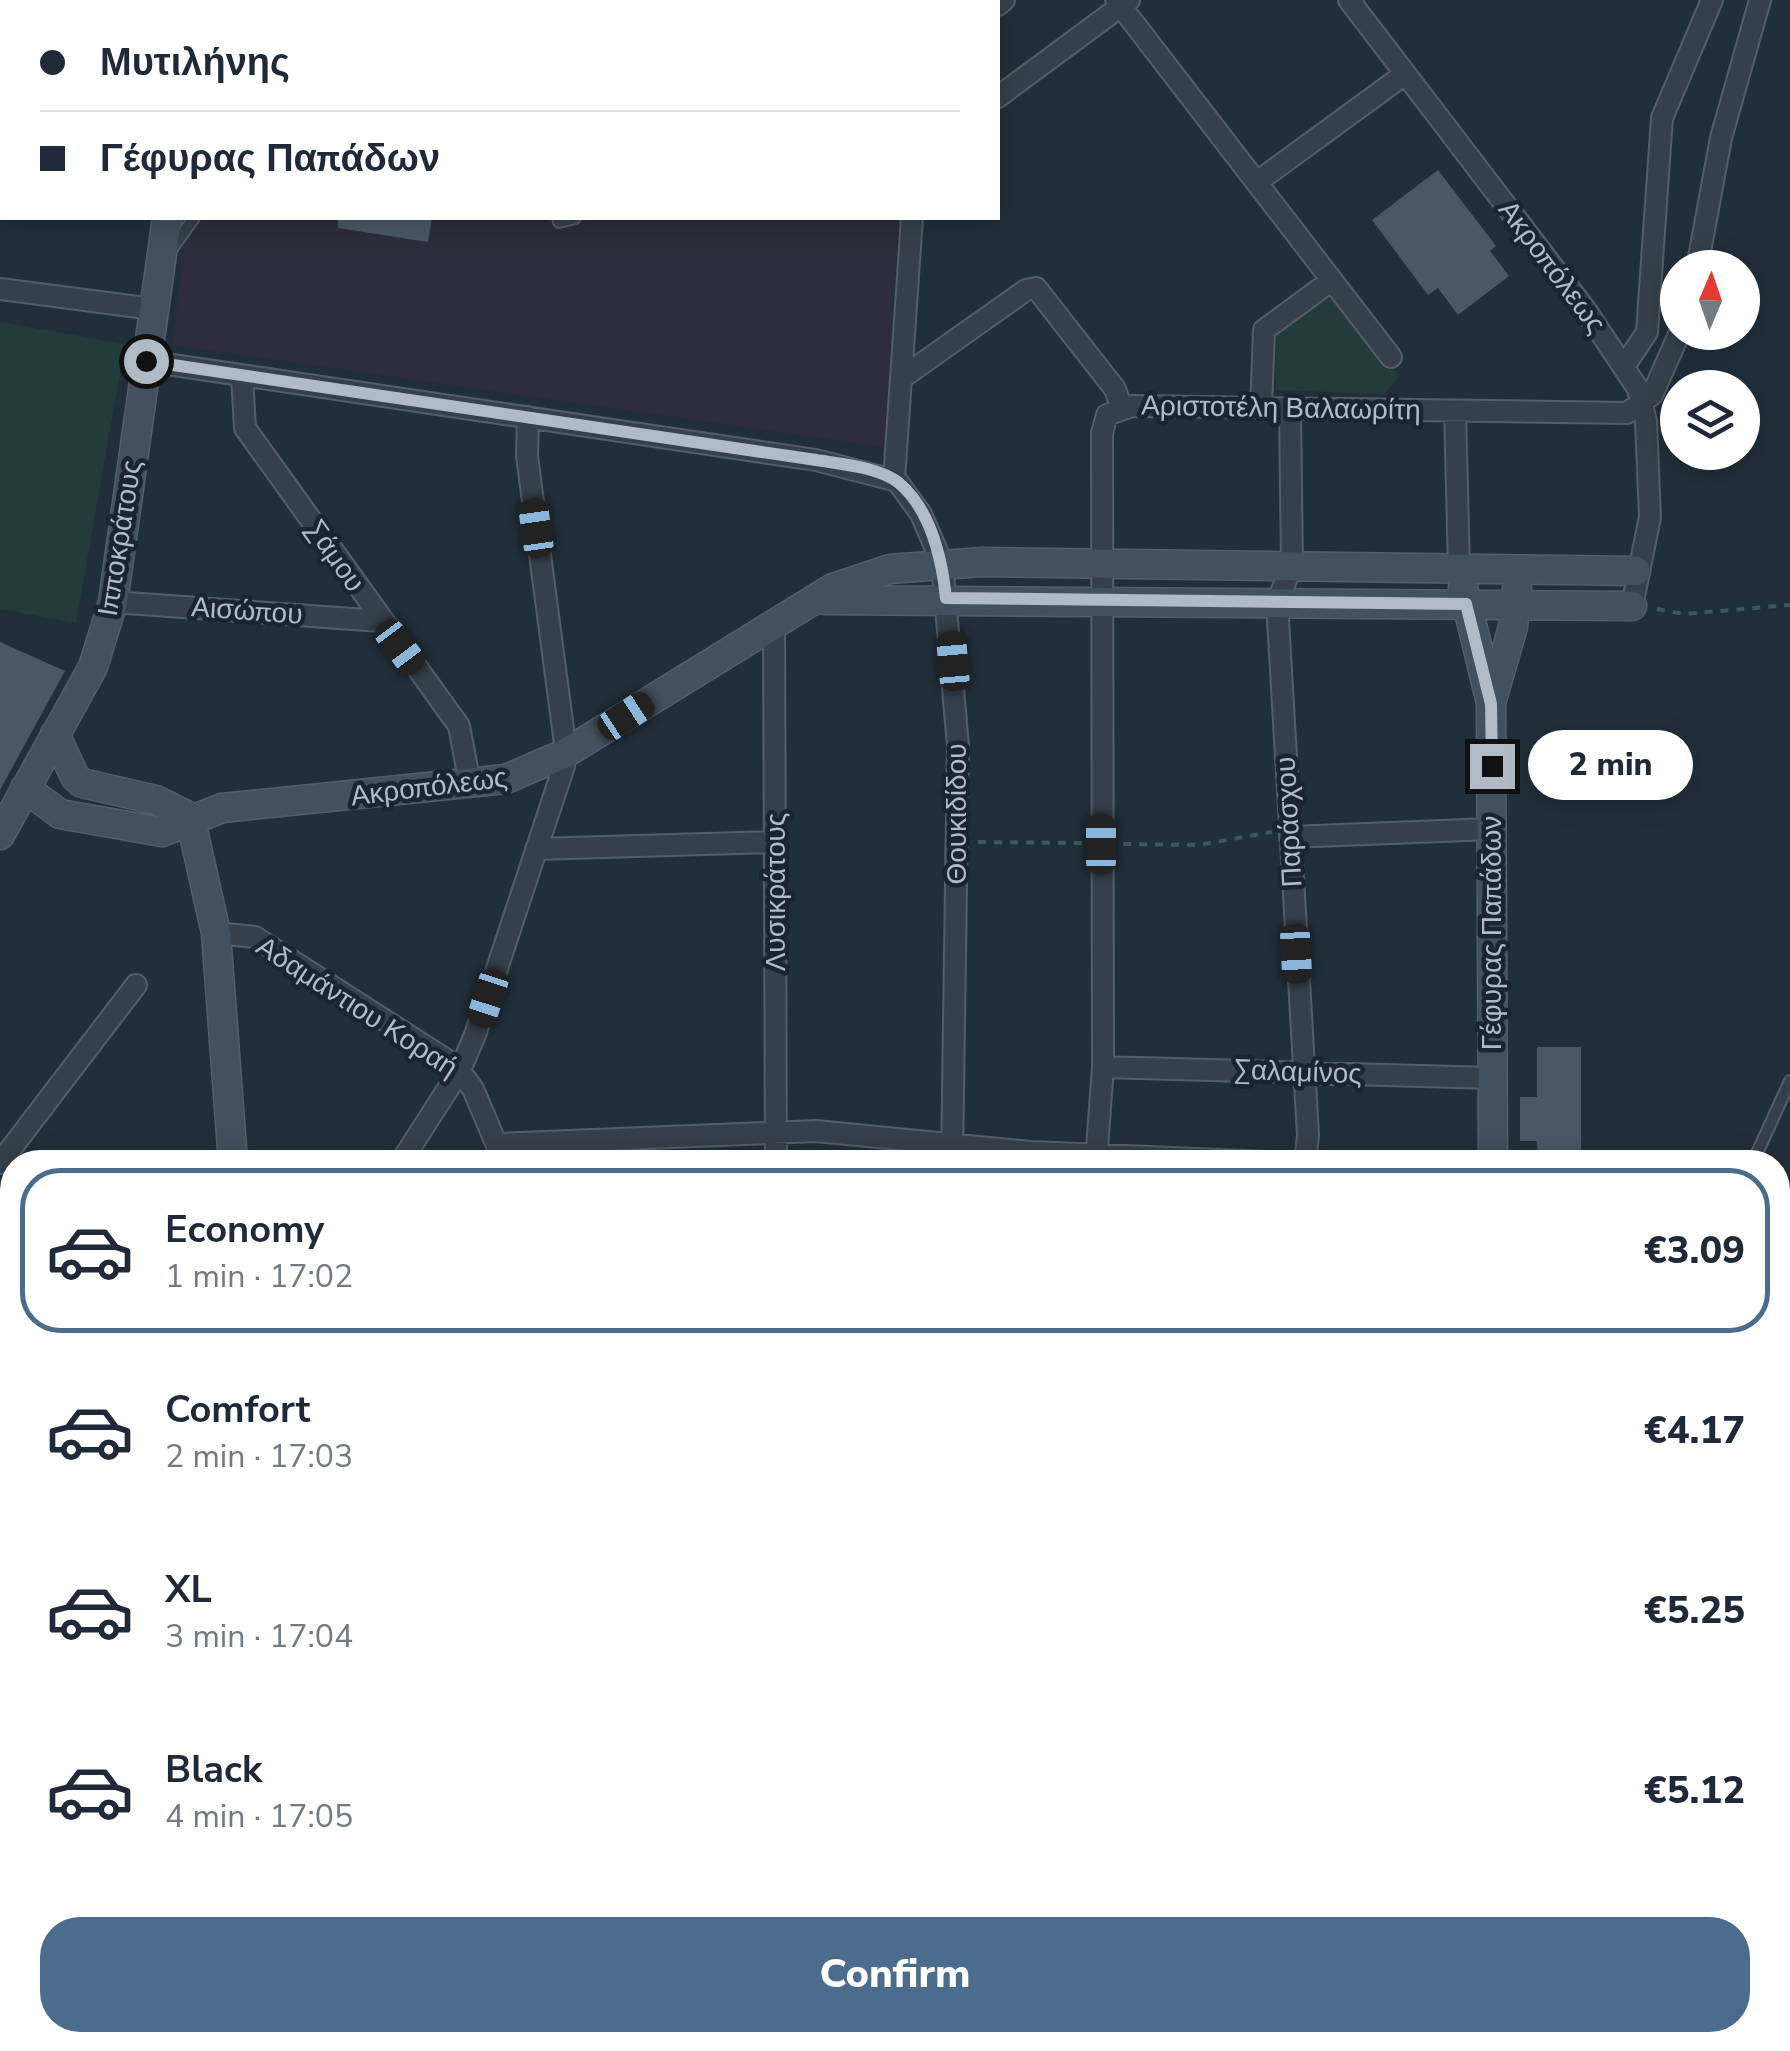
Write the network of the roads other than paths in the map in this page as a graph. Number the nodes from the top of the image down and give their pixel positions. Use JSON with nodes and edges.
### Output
{"nodes":[{"id":1,"x":1349,"y":0,"type":"edge"},
{"id":2,"x":1712,"y":0,"type":"edge"},
{"id":3,"x":1760,"y":0,"type":"edge"},
{"id":4,"x":1122,"y":2,"type":"edge"},
{"id":5,"x":1406,"y":74,"type":"junction"},
{"id":6,"x":1000,"y":95,"type":"edge"},
{"id":7,"x":1257,"y":182,"type":"junction"},
{"id":8,"x":166,"y":220,"type":"edge"},
{"id":9,"x":193,"y":220,"type":"edge"},
{"id":10,"x":912,"y":220,"type":"edge"},
{"id":11,"x":1699,"y":250,"type":"edge"},
{"id":12,"x":159,"y":267,"type":"junction"},
{"id":13,"x":1332,"y":280,"type":"junction"},
{"id":14,"x":0,"y":288,"type":"edge"},
{"id":15,"x":153,"y":309,"type":"junction"},
{"id":16,"x":1674,"y":350,"type":"edge"},
{"id":17,"x":1391,"y":356,"type":"dead end"},
{"id":18,"x":146,"y":361,"type":"junction"},
{"id":19,"x":1626,"y":365,"type":"junction"},
{"id":20,"x":242,"y":376,"type":"junction"},
{"id":21,"x":903,"y":376,"type":"junction"},
{"id":22,"x":1643,"y":404,"type":"junction"},
{"id":23,"x":1121,"y":407,"type":"junction"},
{"id":24,"x":1261,"y":408,"type":"junction"},
{"id":25,"x":1290,"y":408,"type":"junction"},
{"id":26,"x":1455,"y":411,"type":"junction"},
{"id":27,"x":528,"y":417,"type":"junction"},
{"id":28,"x":894,"y":480,"type":"junction"},
{"id":29,"x":1102,"y":563,"type":"junction"},
{"id":30,"x":942,"y":564,"type":"junction"},
{"id":31,"x":1292,"y":566,"type":"junction"},
{"id":32,"x":1459,"y":568,"type":"junction"},
{"id":33,"x":1517,"y":569,"type":"junction"},
{"id":34,"x":1636,"y":570,"type":"junction"},
{"id":35,"x":946,"y":598,"type":"junction"},
{"id":36,"x":1102,"y":600,"type":"junction"},
{"id":37,"x":113,"y":602,"type":"junction"},
{"id":38,"x":809,"y":602,"type":"junction"},
{"id":39,"x":1277,"y":602,"type":"junction"},
{"id":40,"x":1466,"y":604,"type":"junction"},
{"id":41,"x":1516,"y":604,"type":"junction"},
{"id":42,"x":1632,"y":606,"type":"joint"},
{"id":43,"x":381,"y":621,"type":"junction"},
{"id":44,"x":774,"y":622,"type":"junction"},
{"id":45,"x":1491,"y":704,"type":"junction"},
{"id":46,"x":55,"y":734,"type":"junction"},
{"id":47,"x":564,"y":754,"type":"junction"},
{"id":48,"x":470,"y":784,"type":"junction"},
{"id":49,"x":26,"y":788,"type":"junction"},
{"id":50,"x":190,"y":818,"type":"junction"},
{"id":51,"x":1492,"y":829,"type":"junction"},
{"id":52,"x":0,"y":834,"type":"edge"},
{"id":53,"x":1290,"y":836,"type":"junction"},
{"id":54,"x":775,"y":842,"type":"junction"},
{"id":55,"x":536,"y":850,"type":"junction"},
{"id":56,"x":216,"y":933,"type":"junction"},
{"id":57,"x":136,"y":985,"type":"dead end"},
{"id":58,"x":1103,"y":1068,"type":"junction"},
{"id":59,"x":460,"y":1070,"type":"junction"},
{"id":60,"x":1303,"y":1072,"type":"junction"},
{"id":61,"x":1492,"y":1078,"type":"junction"},
{"id":62,"x":1790,"y":1081,"type":"edge"},
{"id":63,"x":777,"y":1132,"type":"junction"},
{"id":64,"x":7,"y":1140,"type":"edge"},
{"id":65,"x":232,"y":1150,"type":"edge"},
{"id":66,"x":410,"y":1150,"type":"edge"},
{"id":67,"x":500,"y":1150,"type":"edge"},
{"id":68,"x":540,"y":1150,"type":"edge"},
{"id":69,"x":776,"y":1150,"type":"edge"},
{"id":70,"x":935,"y":1150,"type":"edge"},
{"id":71,"x":953,"y":1150,"type":"edge"},
{"id":72,"x":1097,"y":1150,"type":"edge"},
{"id":73,"x":1305,"y":1150,"type":"edge"},
{"id":74,"x":1494,"y":1150,"type":"edge"},
{"id":75,"x":1758,"y":1150,"type":"edge"}],
"edges":[{"from":1,"to":5,"type":"street","name":"Ακροπόλεως"},
{"from":2,"to":19,"type":"street"},
{"from":3,"to":11,"type":"street"},
{"from":4,"to":6,"type":"street"},
{"from":4,"to":7,"type":"street"},
{"from":5,"to":7,"type":"street"},
{"from":5,"to":19,"type":"street","name":"Ακροπόλεως"},
{"from":7,"to":13,"type":"street"},
{"from":8,"to":12,"type":"street","name":"Ιπποκράτους"},
{"from":9,"to":12,"type":"lane"},
{"from":10,"to":21,"type":"street"},
{"from":12,"to":15,"type":"street","name":"Ιπποκράτους"},
{"from":13,"to":17,"type":"street"},
{"from":13,"to":24,"type":"street"},
{"from":14,"to":15,"type":"street"},
{"from":15,"to":18,"type":"street","name":"Ιπποκράτους"},
{"from":16,"to":22,"type":"street"},
{"from":18,"to":20,"type":"street"},
{"from":18,"to":37,"type":"street","name":"Ιπποκράτους"},
{"from":19,"to":22,"type":"street","name":"Ακροπόλεως"},
{"from":20,"to":27,"type":"street"},
{"from":20,"to":43,"type":"street","name":"Σάμου"},
{"from":21,"to":23,"type":"street"},
{"from":21,"to":28,"type":"street"},
{"from":22,"to":26,"type":"street","name":"Αριστοτέλη Βαλαωρίτη"},
{"from":22,"to":34,"type":"street","name":"Ακροπόλεως"},
{"from":23,"to":24,"type":"street","name":"Αριστοτέλη Βαλαωρίτη"},
{"from":23,"to":29,"type":"street","name":"Αριστοτέλη Βαλαωρίτη"},
{"from":24,"to":25,"type":"street","name":"Αριστοτέλη Βαλαωρίτη"},
{"from":25,"to":26,"type":"street","name":"Αριστοτέλη Βαλαωρίτη"},
{"from":25,"to":31,"type":"street"},
{"from":26,"to":32,"type":"street"},
{"from":27,"to":28,"type":"street"},
{"from":27,"to":47,"type":"street"},
{"from":28,"to":30,"type":"street","name":"Θουκιδίδου"},
{"from":29,"to":30,"type":"street"},
{"from":29,"to":31,"type":"street"},
{"from":29,"to":36,"type":"street","name":"Αριστοτέλη Βαλαωρίτη"},
{"from":30,"to":35,"type":"street","name":"Θουκιδίδου"},
{"from":30,"to":38,"type":"street"},
{"from":31,"to":32,"type":"street"},
{"from":31,"to":39,"type":"street"},
{"from":32,"to":33,"type":"street"},
{"from":32,"to":40,"type":"street"},
{"from":33,"to":34,"type":"street"},
{"from":33,"to":41,"type":"street"},
{"from":34,"to":42,"type":"street","name":"Ακροπόλεως"},
{"from":35,"to":36,"type":"street","name":"Ακροπόλεως"},
{"from":35,"to":38,"type":"street","name":"Ακροπόλεως"},
{"from":35,"to":71,"type":"street","name":"Θουκιδίδου"},
{"from":36,"to":39,"type":"street","name":"Ακροπόλεως"},
{"from":36,"to":58,"type":"street","name":"Αριστοτέλη Βαλαωρίτη"},
{"from":37,"to":43,"type":"street","name":"Αισώπου"},
{"from":37,"to":46,"type":"street","name":"Ιπποκράτους"},
{"from":38,"to":44,"type":"street","name":"Ακροπόλεως"},
{"from":39,"to":40,"type":"street","name":"Ακροπόλεως"},
{"from":39,"to":53,"type":"street","name":"Παράσχου"},
{"from":40,"to":41,"type":"street","name":"Ακροπόλεως"},
{"from":40,"to":45,"type":"street"},
{"from":41,"to":42,"type":"street","name":"Ακροπόλεως"},
{"from":41,"to":45,"type":"street"},
{"from":43,"to":48,"type":"street","name":"Σάμου"},
{"from":44,"to":47,"type":"street","name":"Ακροπόλεως"},
{"from":44,"to":54,"type":"street","name":"Λυσικράτους"},
{"from":45,"to":51,"type":"street","name":"Γέφυρας Παπάδων"},
{"from":46,"to":49,"type":"street","name":"Ιπποκράτους"},
{"from":46,"to":50,"type":"street"},
{"from":47,"to":48,"type":"street","name":"Ακροπόλεως"},
{"from":47,"to":55,"type":"street"},
{"from":48,"to":50,"type":"street","name":"Ακροπόλεως"},
{"from":49,"to":50,"type":"street","name":"Ακροπόλεως"},
{"from":49,"to":52,"type":"street","name":"Ιπποκράτους"},
{"from":50,"to":56,"type":"street"},
{"from":51,"to":53,"type":"street"},
{"from":51,"to":61,"type":"street","name":"Γέφυρας Παπάδων"},
{"from":53,"to":60,"type":"street","name":"Παράσχου"},
{"from":54,"to":55,"type":"street"},
{"from":54,"to":63,"type":"street","name":"Λυσικράτους"},
{"from":55,"to":59,"type":"street"},
{"from":56,"to":59,"type":"street","name":"Αδαμάντιου Κοραή"},
{"from":56,"to":65,"type":"street"},
{"from":57,"to":64,"type":"street"},
{"from":58,"to":60,"type":"street","name":"Σαλαμίνος"},
{"from":58,"to":72,"type":"street","name":"Αριστοτέλη Βαλαωρίτη"},
{"from":59,"to":66,"type":"street"},
{"from":59,"to":67,"type":"street","name":"Αδαμάντιου Κοραή"},
{"from":60,"to":61,"type":"street","name":"Σαλαμίνος"},
{"from":60,"to":73,"type":"street","name":"Παράσχου"},
{"from":61,"to":74,"type":"street","name":"Γέφυρας Παπάδων"},
{"from":62,"to":75,"type":"lane"},
{"from":63,"to":68,"type":"street"},
{"from":63,"to":69,"type":"street","name":"Λυσικράτους"},
{"from":63,"to":70,"type":"street"}]}
